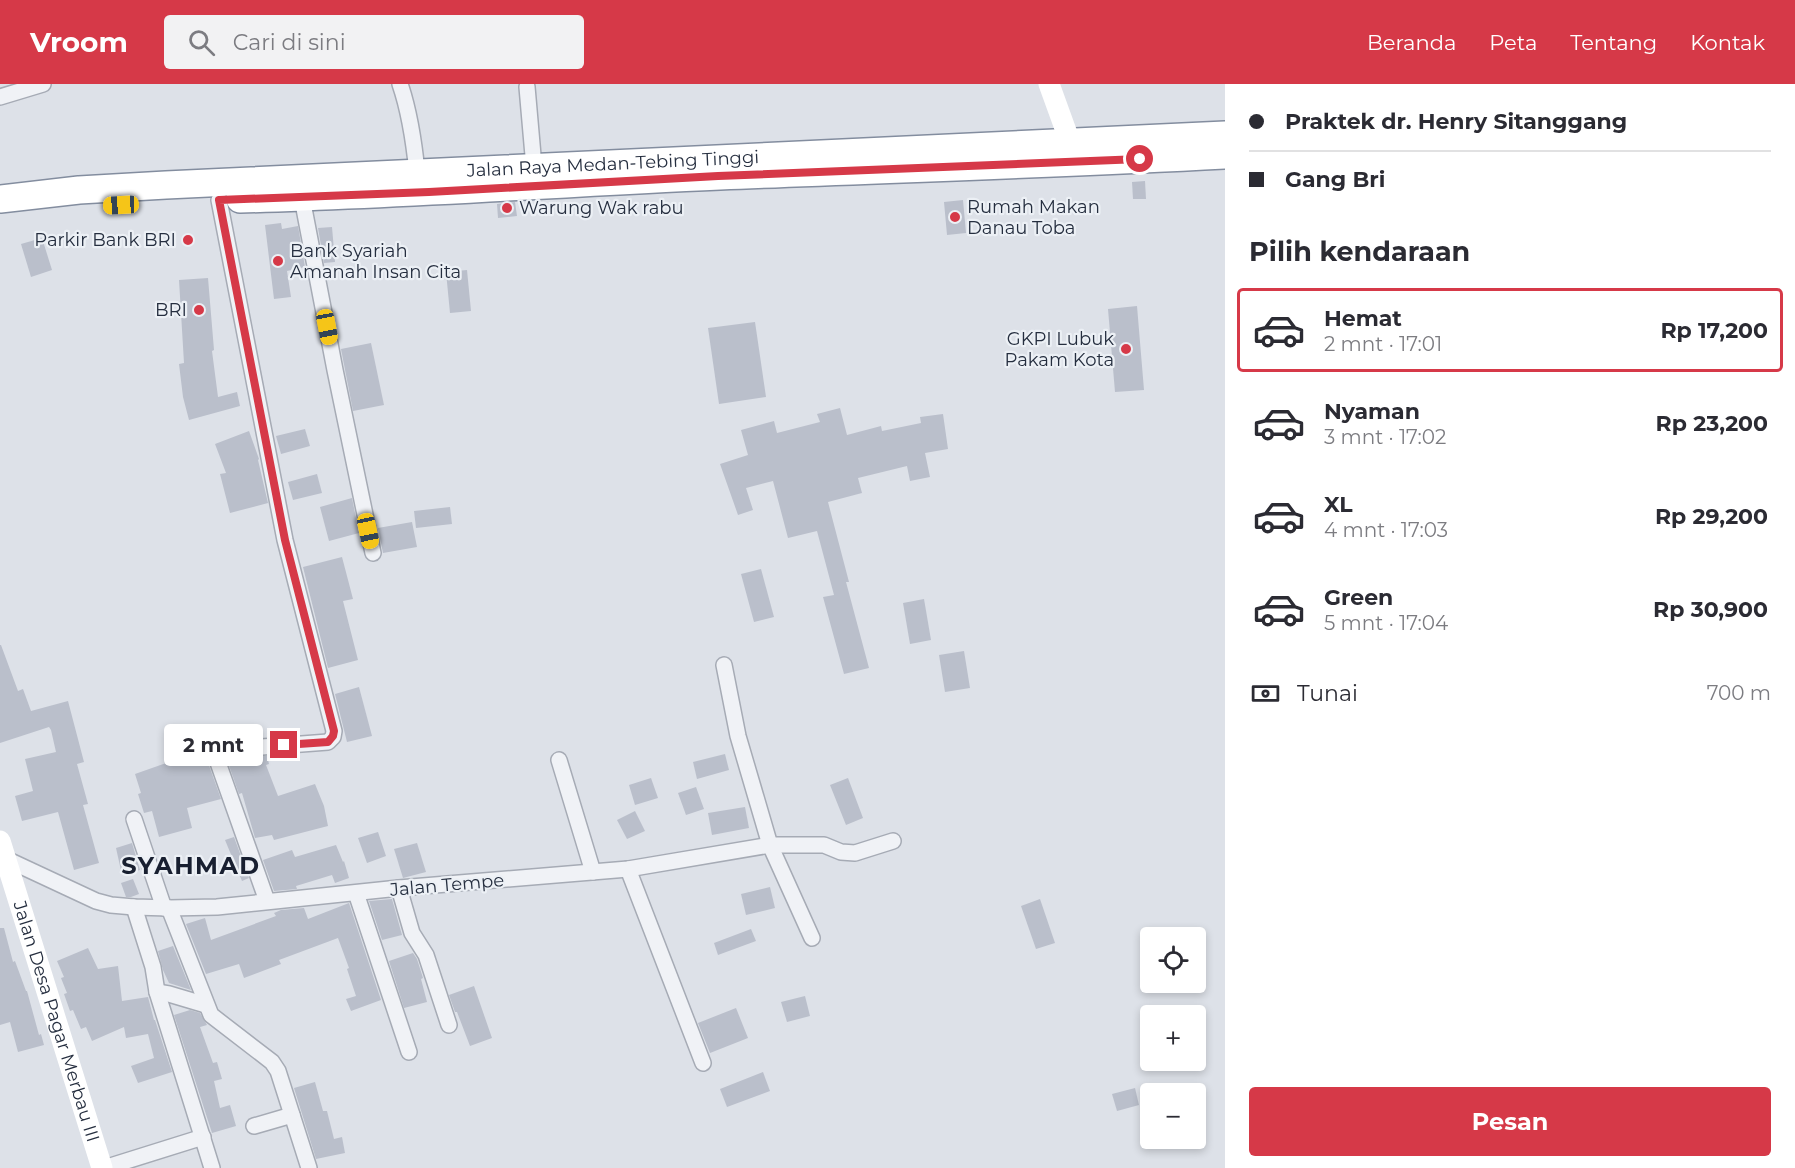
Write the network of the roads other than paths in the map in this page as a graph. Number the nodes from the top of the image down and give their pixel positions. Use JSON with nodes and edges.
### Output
{"nodes":[{"id":1,"x":43,"y":84,"type":"edge"},
{"id":2,"x":400,"y":84,"type":"edge"},
{"id":3,"x":1049,"y":84,"type":"edge"},
{"id":4,"x":527,"y":87,"type":"dead end"},
{"id":5,"x":0,"y":97,"type":"edge"},
{"id":6,"x":1225,"y":135,"type":"edge"},
{"id":7,"x":1070,"y":142,"type":"junction"},
{"id":8,"x":1176,"y":147,"type":"junction"},
{"id":9,"x":1225,"y":155,"type":"edge"},
{"id":10,"x":886,"y":161,"type":"junction"},
{"id":11,"x":534,"y":167,"type":"junction"},
{"id":12,"x":718,"y":167,"type":"junction"},
{"id":13,"x":417,"y":172,"type":"junction"},
{"id":14,"x":302,"y":198,"type":"junction"},
{"id":15,"x":0,"y":199,"type":"edge"},
{"id":16,"x":219,"y":200,"type":"junction"},
{"id":17,"x":0,"y":215,"type":"edge"},
{"id":18,"x":373,"y":553,"type":"dead end"},
{"id":19,"x":724,"y":665,"type":"dead end"},
{"id":20,"x":262,"y":747,"type":"dead end"},
{"id":21,"x":215,"y":754,"type":"dead end"},
{"id":22,"x":559,"y":759,"type":"dead end"},
{"id":23,"x":134,"y":819,"type":"dead end"},
{"id":24,"x":893,"y":841,"type":"dead end"},
{"id":25,"x":770,"y":845,"type":"junction"},
{"id":26,"x":4,"y":855,"type":"edge"},
{"id":27,"x":628,"y":869,"type":"junction"},
{"id":28,"x":593,"y":872,"type":"junction"},
{"id":29,"x":399,"y":888,"type":"junction"},
{"id":30,"x":356,"y":893,"type":"junction"},
{"id":31,"x":267,"y":901,"type":"junction"},
{"id":32,"x":134,"y":907,"type":"junction"},
{"id":33,"x":167,"y":908,"type":"junction"},
{"id":34,"x":812,"y":938,"type":"dead end"},
{"id":35,"x":156,"y":988,"type":"junction"},
{"id":36,"x":206,"y":1005,"type":"junction"},
{"id":37,"x":448,"y":1025,"type":"dead end"},
{"id":38,"x":409,"y":1052,"type":"dead end"},
{"id":39,"x":703,"y":1063,"type":"dead end"},
{"id":40,"x":292,"y":1114,"type":"junction"},
{"id":41,"x":254,"y":1126,"type":"dead end"},
{"id":42,"x":203,"y":1137,"type":"junction"},
{"id":43,"x":103,"y":1168,"type":"edge"},
{"id":44,"x":212,"y":1168,"type":"edge"},
{"id":45,"x":309,"y":1168,"type":"edge"}],
"edges":[{"from":1,"to":5,"type":"street"},
{"from":2,"to":13,"type":"street"},
{"from":3,"to":7,"type":"street"},
{"from":4,"to":11,"type":"street"},
{"from":6,"to":8,"type":"highway","name":"Jalan Raya Medan-Tebing Tinggi"},
{"from":7,"to":8,"type":"highway","name":"Jalan Raya Medan-Tebing Tinggi"},
{"from":7,"to":10,"type":"highway","name":"Jalan Raya Medan-Tebing Tinggi"},
{"from":8,"to":9,"type":"highway","name":"Jalan Raya Medan-Tebing Tinggi"},
{"from":8,"to":10,"type":"highway","name":"Jalan Raya Medan-Tebing Tinggi"},
{"from":10,"to":12,"type":"highway","name":"Jalan Raya Medan-Tebing Tinggi"},
{"from":11,"to":12,"type":"highway","name":"Jalan Raya Medan-Tebing Tinggi"},
{"from":11,"to":13,"type":"highway","name":"Jalan Raya Medan-Tebing Tinggi"},
{"from":12,"to":14,"type":"highway","name":"Jalan Raya Medan-Tebing Tinggi"},
{"from":13,"to":15,"type":"highway","name":"Jalan Raya Medan-Tebing Tinggi"},
{"from":14,"to":16,"type":"highway","name":"Jalan Raya Medan-Tebing Tinggi"},
{"from":14,"to":18,"type":"street"},
{"from":16,"to":17,"type":"highway","name":"Jalan Raya Medan-Tebing Tinggi"},
{"from":16,"to":20,"type":"street"},
{"from":19,"to":25,"type":"street"},
{"from":21,"to":31,"type":"street"},
{"from":22,"to":28,"type":"street"},
{"from":23,"to":33,"type":"street"},
{"from":24,"to":25,"type":"street","name":"Jalan Tempe"},
{"from":25,"to":27,"type":"street","name":"Jalan Tempe"},
{"from":25,"to":34,"type":"street"},
{"from":26,"to":32,"type":"street","name":"Jalan Tempe"},
{"from":26,"to":43,"type":"street","name":"Jalan Desa Pagar Merbau III"},
{"from":27,"to":28,"type":"street","name":"Jalan Tempe"},
{"from":27,"to":39,"type":"street"},
{"from":28,"to":29,"type":"street","name":"Jalan Tempe"},
{"from":29,"to":30,"type":"street","name":"Jalan Tempe"},
{"from":29,"to":37,"type":"street"},
{"from":30,"to":31,"type":"street","name":"Jalan Tempe"},
{"from":30,"to":38,"type":"street"},
{"from":31,"to":33,"type":"street","name":"Jalan Tempe"},
{"from":32,"to":33,"type":"street","name":"Jalan Tempe"},
{"from":32,"to":35,"type":"street"},
{"from":33,"to":36,"type":"street"},
{"from":35,"to":36,"type":"street"},
{"from":35,"to":42,"type":"street"},
{"from":36,"to":40,"type":"street"},
{"from":40,"to":41,"type":"street"},
{"from":40,"to":45,"type":"street"},
{"from":42,"to":43,"type":"street"},
{"from":42,"to":44,"type":"street"}]}
